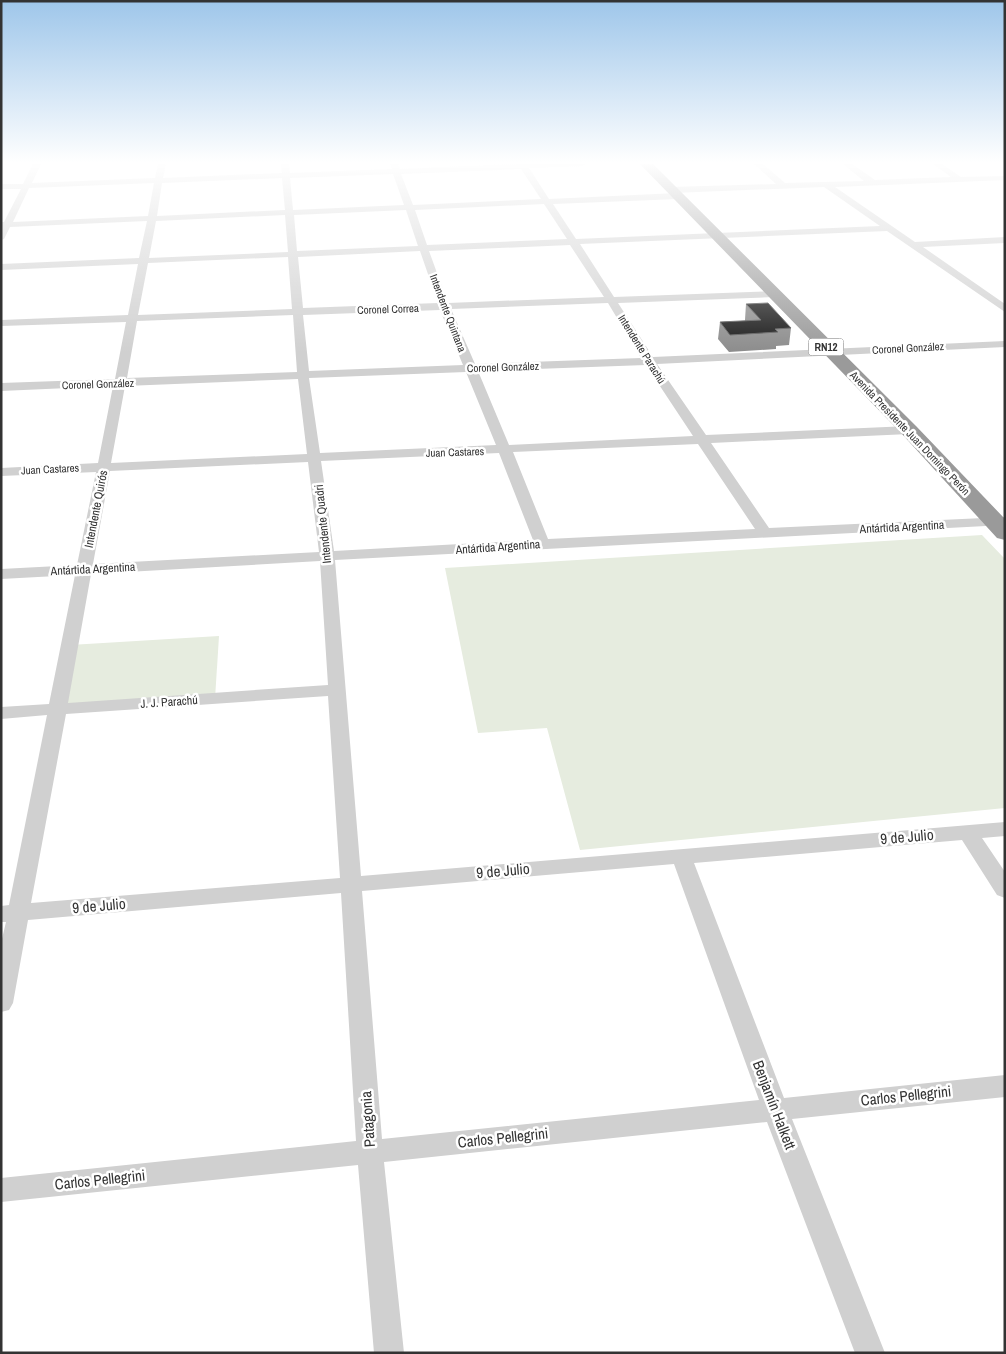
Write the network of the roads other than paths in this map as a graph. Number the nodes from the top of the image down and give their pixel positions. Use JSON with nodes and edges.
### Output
{"nodes":[{"id":1,"x":150,"y":227,"type":"edge"},
{"id":2,"x":291,"y":227,"type":"edge"},
{"id":3,"x":417,"y":227,"type":"edge"},
{"id":4,"x":564,"y":227,"type":"edge"},
{"id":5,"x":708,"y":227,"type":"edge"},
{"id":6,"x":890,"y":228,"type":"joint"},
{"id":7,"x":716,"y":235,"type":"junction"},
{"id":8,"x":1005,"y":240,"type":"edge"},
{"id":9,"x":573,"y":241,"type":"junction"},
{"id":10,"x":914,"y":245,"type":"junction"},
{"id":11,"x":424,"y":248,"type":"junction"},
{"id":12,"x":294,"y":254,"type":"junction"},
{"id":13,"x":144,"y":261,"type":"junction"},
{"id":14,"x":1,"y":267,"type":"edge"},
{"id":15,"x":774,"y":294,"type":"junction"},
{"id":16,"x":612,"y":301,"type":"junction"},
{"id":17,"x":444,"y":306,"type":"junction"},
{"id":18,"x":1005,"y":309,"type":"edge"},
{"id":19,"x":299,"y":312,"type":"junction"},
{"id":20,"x":133,"y":318,"type":"junction"},
{"id":21,"x":1,"y":323,"type":"edge"},
{"id":22,"x":1005,"y":344,"type":"edge"},
{"id":23,"x":831,"y":352,"type":"junction"},
{"id":24,"x":649,"y":361,"type":"junction"},
{"id":25,"x":470,"y":369,"type":"junction"},
{"id":26,"x":303,"y":375,"type":"junction"},
{"id":27,"x":120,"y":383,"type":"junction"},
{"id":28,"x":1,"y":387,"type":"edge"},
{"id":29,"x":909,"y":430,"type":"junction"},
{"id":30,"x":703,"y":440,"type":"junction"},
{"id":31,"x":505,"y":450,"type":"junction"},
{"id":32,"x":315,"y":457,"type":"junction"},
{"id":33,"x":104,"y":467,"type":"junction"},
{"id":34,"x":1,"y":472,"type":"edge"},
{"id":35,"x":1001,"y":525,"type":"edge"},
{"id":36,"x":765,"y":533,"type":"junction"},
{"id":37,"x":542,"y":544,"type":"junction"},
{"id":38,"x":327,"y":556,"type":"junction"},
{"id":39,"x":85,"y":569,"type":"junction"},
{"id":40,"x":1,"y":574,"type":"edge"},
{"id":41,"x":338,"y":690,"type":"junction"},
{"id":42,"x":58,"y":709,"type":"junction"},
{"id":43,"x":1,"y":713,"type":"edge"},
{"id":44,"x":1005,"y":829,"type":"edge"},
{"id":45,"x":968,"y":832,"type":"junction"},
{"id":46,"x":681,"y":856,"type":"junction"},
{"id":47,"x":352,"y":884,"type":"junction"},
{"id":48,"x":1005,"y":890,"type":"edge"},
{"id":49,"x":10,"y":913,"type":"edge"},
{"id":50,"x":1,"y":1003,"type":"edge"},
{"id":51,"x":1005,"y":1086,"type":"edge"},
{"id":52,"x":775,"y":1109,"type":"junction"},
{"id":53,"x":370,"y":1152,"type":"junction"},
{"id":54,"x":1,"y":1190,"type":"edge"},
{"id":55,"x":389,"y":1353,"type":"edge"},
{"id":56,"x":870,"y":1353,"type":"edge"}],
"edges":[{"from":1,"to":13,"type":"street","name":"Intendente Quirós"},
{"from":2,"to":12,"type":"street","name":"Intendente Quadri"},
{"from":3,"to":11,"type":"street","name":"Intendente Quintana"},
{"from":4,"to":9,"type":"street","name":"Intendente Parachú"},
{"from":5,"to":7,"type":"highway","name":"Avenida Presidente Juan Domingo Perón","number":"RN12"},
{"from":6,"to":7,"type":"street"},
{"from":6,"to":10,"type":"street"},
{"from":7,"to":9,"type":"street"},
{"from":7,"to":15,"type":"highway","name":"Avenida Presidente Juan Domingo Perón","number":"RN12"},
{"from":8,"to":10,"type":"street"},
{"from":9,"to":11,"type":"street"},
{"from":9,"to":16,"type":"street","name":"Intendente Parachú"},
{"from":10,"to":18,"type":"street"},
{"from":11,"to":12,"type":"street"},
{"from":11,"to":17,"type":"street","name":"Intendente Quintana"},
{"from":12,"to":13,"type":"street"},
{"from":12,"to":19,"type":"street","name":"Intendente Quadri"},
{"from":13,"to":14,"type":"street"},
{"from":13,"to":20,"type":"street","name":"Intendente Quirós"},
{"from":15,"to":16,"type":"street","name":"Coronel Correa"},
{"from":15,"to":23,"type":"highway","name":"Avenida Presidente Juan Domingo Perón","number":"RN12"},
{"from":16,"to":17,"type":"street","name":"Coronel Correa"},
{"from":16,"to":24,"type":"street","name":"Intendente Parachú"},
{"from":17,"to":19,"type":"street","name":"Coronel Correa"},
{"from":17,"to":25,"type":"street","name":"Intendente Quintana"},
{"from":19,"to":20,"type":"street","name":"Coronel Correa"},
{"from":19,"to":26,"type":"street","name":"Intendente Quadri"},
{"from":20,"to":21,"type":"street","name":"Coronel Correa"},
{"from":20,"to":27,"type":"street","name":"Intendente Quirós"},
{"from":22,"to":23,"type":"street","name":"Coronel González"},
{"from":23,"to":24,"type":"street","name":"Coronel González"},
{"from":23,"to":29,"type":"highway","name":"Avenida Presidente Juan Domingo Perón","number":"RN12"},
{"from":24,"to":25,"type":"street","name":"Coronel González"},
{"from":24,"to":30,"type":"street","name":"Intendente Parachú"},
{"from":25,"to":26,"type":"street","name":"Coronel González"},
{"from":25,"to":31,"type":"street","name":"Intendente Quintana"},
{"from":26,"to":27,"type":"street","name":"Coronel González"},
{"from":26,"to":32,"type":"street","name":"Intendente Quadri"},
{"from":27,"to":28,"type":"street","name":"Coronel González"},
{"from":27,"to":33,"type":"street","name":"Intendente Quirós"},
{"from":29,"to":30,"type":"street","name":"Juan Castares"},
{"from":29,"to":35,"type":"highway","name":"Avenida Presidente Juan Domingo Perón","number":"RN12"},
{"from":30,"to":31,"type":"street","name":"Juan Castares"},
{"from":30,"to":36,"type":"street","name":"Intendente Parachú"},
{"from":31,"to":32,"type":"street","name":"Juan Castares"},
{"from":31,"to":37,"type":"street","name":"Intendente Quintana"},
{"from":32,"to":33,"type":"street","name":"Juan Castares"},
{"from":32,"to":38,"type":"street","name":"Intendente Quadri"},
{"from":33,"to":34,"type":"street","name":"Juan Castares"},
{"from":33,"to":39,"type":"street","name":"Intendente Quirós"},
{"from":35,"to":36,"type":"street","name":"Antártida Argentina"},
{"from":36,"to":37,"type":"street","name":"Antártida Argentina"},
{"from":37,"to":38,"type":"street","name":"Antártida Argentina"},
{"from":38,"to":39,"type":"street","name":"Antártida Argentina"},
{"from":38,"to":41,"type":"street","name":"Intendente Quadri"},
{"from":39,"to":40,"type":"street","name":"Antártida Argentina"},
{"from":39,"to":42,"type":"street","name":"Intendente Quirós"},
{"from":41,"to":42,"type":"street","name":"J. J. Parachú"},
{"from":41,"to":47,"type":"street","name":"Intendente Quadri"},
{"from":42,"to":43,"type":"street","name":"J. J. Parachú"},
{"from":42,"to":49,"type":"street","name":"Intendente Quirós"},
{"from":44,"to":45,"type":"street","name":"9 de Julio"},
{"from":45,"to":46,"type":"street","name":"9 de Julio"},
{"from":45,"to":48,"type":"street"},
{"from":46,"to":47,"type":"street","name":"9 de Julio"},
{"from":46,"to":52,"type":"street","name":"Benjamín Halkett"},
{"from":47,"to":49,"type":"street","name":"9 de Julio"},
{"from":47,"to":53,"type":"street","name":"Patagonia"},
{"from":49,"to":50,"type":"street","name":"Intendente Quirós"},
{"from":51,"to":52,"type":"street","name":"Carlos Pellegrini"},
{"from":52,"to":53,"type":"street","name":"Carlos Pellegrini"},
{"from":52,"to":56,"type":"street","name":"Benjamín Halkett"},
{"from":53,"to":54,"type":"street","name":"Carlos Pellegrini"},
{"from":53,"to":55,"type":"street","name":"Patagonia"}]}
